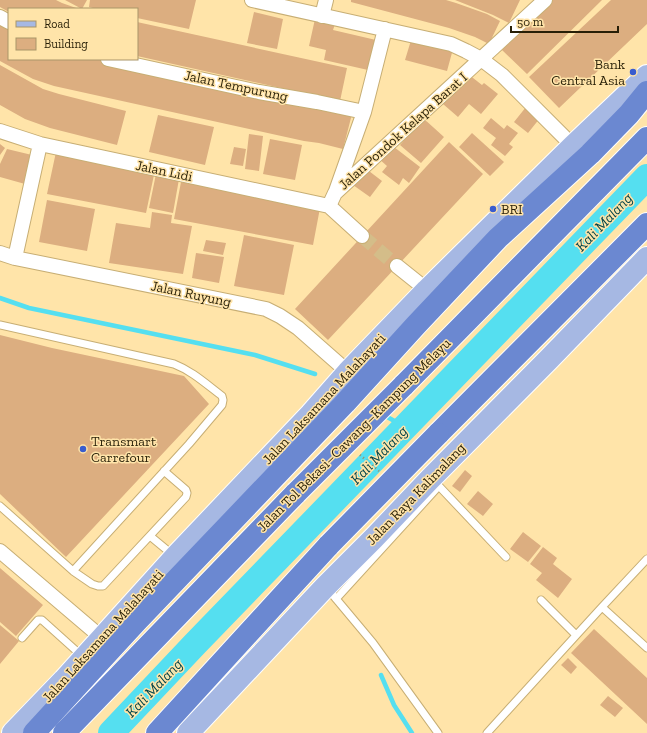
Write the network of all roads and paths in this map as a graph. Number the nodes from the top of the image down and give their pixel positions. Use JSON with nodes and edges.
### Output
{"nodes":[{"id":1,"x":252,"y":0,"type":"edge"},
{"id":2,"x":326,"y":0,"type":"edge"},
{"id":3,"x":539,"y":2,"type":"edge"},
{"id":4,"x":322,"y":16,"type":"junction"},
{"id":5,"x":385,"y":29,"type":"junction"},
{"id":6,"x":481,"y":59,"type":"junction"},
{"id":7,"x":113,"y":60,"type":"edge"},
{"id":8,"x":647,"y":76,"type":"edge"},
{"id":9,"x":647,"y":92,"type":"edge"},
{"id":10,"x":364,"y":112,"type":"junction"},
{"id":11,"x":0,"y":131,"type":"edge"},
{"id":12,"x":647,"y":138,"type":"edge"},
{"id":13,"x":40,"y":144,"type":"junction"},
{"id":14,"x":573,"y":146,"type":"junction"},
{"id":15,"x":335,"y":193,"type":"junction"},
{"id":16,"x":329,"y":206,"type":"junction"},
{"id":17,"x":647,"y":224,"type":"edge"},
{"id":18,"x":362,"y":236,"type":"tunnel mouth"},
{"id":19,"x":0,"y":253,"type":"edge"},
{"id":20,"x":15,"y":258,"type":"junction"},
{"id":21,"x":645,"y":265,"type":"edge"},
{"id":22,"x":397,"y":266,"type":"tunnel mouth"},
{"id":23,"x":427,"y":290,"type":"junction"},
{"id":24,"x":0,"y":325,"type":"edge"},
{"id":25,"x":346,"y":375,"type":"junction"},
{"id":26,"x":356,"y":452,"type":"dead end"},
{"id":27,"x":164,"y":471,"type":"junction"},
{"id":28,"x":380,"y":472,"type":"dead end"},
{"id":29,"x":435,"y":482,"type":"junction"},
{"id":30,"x":0,"y":506,"type":"edge"},
{"id":31,"x":150,"y":536,"type":"junction"},
{"id":32,"x":0,"y":551,"type":"edge"},
{"id":33,"x":176,"y":557,"type":"junction"},
{"id":34,"x":506,"y":557,"type":"dead end"},
{"id":35,"x":647,"y":559,"type":"edge"},
{"id":36,"x":73,"y":571,"type":"junction"},
{"id":37,"x":331,"y":593,"type":"junction"},
{"id":38,"x":541,"y":600,"type":"dead end"},
{"id":39,"x":602,"y":606,"type":"junction"},
{"id":40,"x":576,"y":635,"type":"junction"},
{"id":41,"x":22,"y":638,"type":"dead end"},
{"id":42,"x":102,"y":638,"type":"junction"},
{"id":43,"x":647,"y":648,"type":"edge"},
{"id":44,"x":84,"y":658,"type":"junction"},
{"id":45,"x":13,"y":733,"type":"edge"},
{"id":46,"x":34,"y":733,"type":"edge"},
{"id":47,"x":64,"y":733,"type":"edge"},
{"id":48,"x":157,"y":733,"type":"edge"},
{"id":49,"x":188,"y":733,"type":"edge"},
{"id":50,"x":438,"y":733,"type":"edge"},
{"id":51,"x":487,"y":733,"type":"edge"}],
"edges":[{"from":1,"to":4,"type":"street"},
{"from":2,"to":4,"type":"street"},
{"from":3,"to":6,"type":"street","name":"Jalan Pondok Kelapa Barat I"},
{"from":4,"to":5,"type":"street"},
{"from":5,"to":6,"type":"street"},
{"from":5,"to":10,"type":"street"},
{"from":6,"to":14,"type":"street"},
{"from":6,"to":15,"type":"street","name":"Jalan Pondok Kelapa Barat I"},
{"from":7,"to":10,"type":"street","name":"Jalan Tempurung"},
{"from":8,"to":14,"type":"main road","name":"Jalan Laksamana Malahayati"},
{"from":9,"to":46,"type":"highway"},
{"from":10,"to":15,"type":"street"},
{"from":11,"to":13,"type":"street","name":"Jalan Lidi"},
{"from":12,"to":47,"type":"highway","name":"Jalan Tol Bekasi–Cawang–Kampung Melayu","bridge":true},
{"from":13,"to":16,"type":"street","name":"Jalan Lidi"},
{"from":13,"to":20,"type":"street"},
{"from":14,"to":23,"type":"main road","name":"Jalan Laksamana Malahayati"},
{"from":15,"to":16,"type":"street","name":"Jalan Pondok Kelapa Barat I"},
{"from":16,"to":18,"type":"street"},
{"from":17,"to":48,"type":"highway","bridge":true},
{"from":19,"to":20,"type":"street","name":"Jalan Ruyung"},
{"from":20,"to":25,"type":"street","name":"Jalan Ruyung"},
{"from":21,"to":29,"type":"main road","name":"Jalan Raya Kalimalang"},
{"from":22,"to":23,"type":"street"},
{"from":23,"to":25,"type":"main road","name":"Jalan Laksamana Malahayati"},
{"from":24,"to":27,"type":"lane"},
{"from":25,"to":33,"type":"main road","name":"Jalan Laksamana Malahayati"},
{"from":26,"to":28,"type":"path"},
{"from":27,"to":31,"type":"lane"},
{"from":27,"to":36,"type":"lane"},
{"from":29,"to":34,"type":"lane"},
{"from":29,"to":37,"type":"main road","name":"Jalan Raya Kalimalang"},
{"from":30,"to":36,"type":"lane"},
{"from":31,"to":33,"type":"lane"},
{"from":31,"to":36,"type":"lane"},
{"from":32,"to":42,"type":"street"},
{"from":33,"to":42,"type":"main road","name":"Jalan Laksamana Malahayati"},
{"from":35,"to":39,"type":"lane"},
{"from":37,"to":49,"type":"main road","name":"Jalan Raya Kalimalang"},
{"from":37,"to":50,"type":"lane"},
{"from":38,"to":40,"type":"lane"},
{"from":39,"to":40,"type":"lane"},
{"from":39,"to":43,"type":"lane"},
{"from":40,"to":51,"type":"lane"},
{"from":41,"to":44,"type":"lane"},
{"from":42,"to":44,"type":"main road","name":"Jalan Laksamana Malahayati"},
{"from":44,"to":45,"type":"main road","name":"Jalan Laksamana Malahayati"}]}
